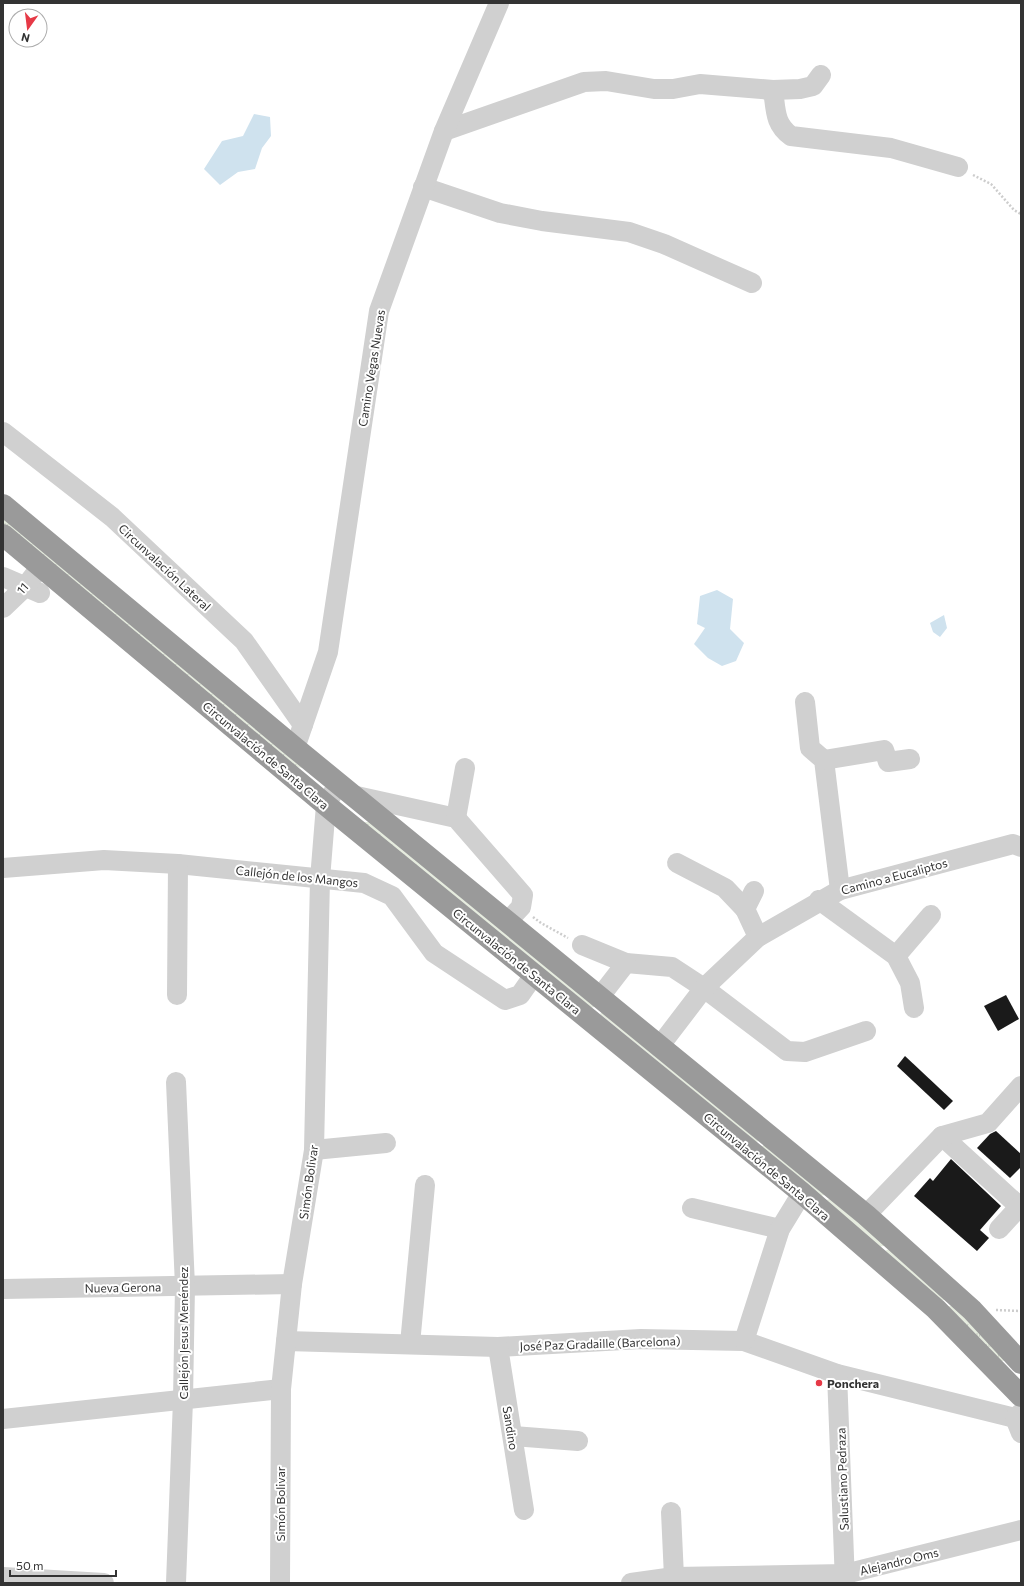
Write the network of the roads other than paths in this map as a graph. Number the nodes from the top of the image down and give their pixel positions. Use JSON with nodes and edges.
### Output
{"nodes":[{"id":1,"x":499,"y":3,"type":"edge"},
{"id":2,"x":821,"y":75,"type":"dead end"},
{"id":3,"x":773,"y":90,"type":"junction"},
{"id":4,"x":444,"y":131,"type":"junction"},
{"id":5,"x":958,"y":167,"type":"road end"},
{"id":6,"x":423,"y":188,"type":"junction"},
{"id":7,"x":752,"y":283,"type":"dead end"},
{"id":8,"x":3,"y":432,"type":"edge"},
{"id":9,"x":3,"y":505,"type":"edge"},
{"id":10,"x":3,"y":535,"type":"edge"},
{"id":11,"x":41,"y":566,"type":"junction"},
{"id":12,"x":3,"y":577,"type":"edge"},
{"id":13,"x":32,"y":590,"type":"junction"},
{"id":14,"x":3,"y":608,"type":"edge"},
{"id":15,"x":805,"y":702,"type":"dead end"},
{"id":16,"x":303,"y":725,"type":"junction"},
{"id":17,"x":295,"y":748,"type":"junction"},
{"id":18,"x":824,"y":760,"type":"junction"},
{"id":19,"x":910,"y":760,"type":"dead end"},
{"id":20,"x":465,"y":768,"type":"dead end"},
{"id":21,"x":345,"y":790,"type":"junction"},
{"id":22,"x":326,"y":805,"type":"junction"},
{"id":23,"x":456,"y":818,"type":"junction"},
{"id":24,"x":1021,"y":846,"type":"edge"},
{"id":25,"x":677,"y":863,"type":"dead end"},
{"id":26,"x":178,"y":864,"type":"junction"},
{"id":27,"x":3,"y":868,"type":"edge"},
{"id":28,"x":320,"y":879,"type":"junction"},
{"id":29,"x":840,"y":890,"type":"junction"},
{"id":30,"x":754,"y":891,"type":"dead end"},
{"id":31,"x":819,"y":900,"type":"junction"},
{"id":32,"x":745,"y":910,"type":"junction"},
{"id":33,"x":514,"y":914,"type":"junction"},
{"id":34,"x":931,"y":915,"type":"dead end"},
{"id":35,"x":758,"y":937,"type":"junction"},
{"id":36,"x":582,"y":945,"type":"road end"},
{"id":37,"x":896,"y":956,"type":"junction"},
{"id":38,"x":626,"y":963,"type":"junction"},
{"id":39,"x":534,"y":975,"type":"junction"},
{"id":40,"x":704,"y":988,"type":"junction"},
{"id":41,"x":177,"y":995,"type":"dead end"},
{"id":42,"x":599,"y":998,"type":"junction"},
{"id":43,"x":914,"y":1008,"type":"dead end"},
{"id":44,"x":866,"y":1031,"type":"dead end"},
{"id":45,"x":659,"y":1047,"type":"junction"},
{"id":46,"x":176,"y":1082,"type":"dead end"},
{"id":47,"x":1018,"y":1097,"type":"edge"},
{"id":48,"x":942,"y":1136,"type":"junction"},
{"id":49,"x":386,"y":1143,"type":"dead end"},
{"id":50,"x":314,"y":1150,"type":"junction"},
{"id":51,"x":425,"y":1185,"type":"dead end"},
{"id":52,"x":802,"y":1193,"type":"junction"},
{"id":53,"x":1020,"y":1206,"type":"edge"},
{"id":54,"x":692,"y":1208,"type":"dead end"},
{"id":55,"x":866,"y":1215,"type":"junction"},
{"id":56,"x":780,"y":1229,"type":"junction"},
{"id":57,"x":999,"y":1230,"type":"dead end"},
{"id":58,"x":292,"y":1284,"type":"junction"},
{"id":59,"x":185,"y":1286,"type":"junction"},
{"id":60,"x":3,"y":1289,"type":"edge"},
{"id":61,"x":286,"y":1341,"type":"junction"},
{"id":62,"x":744,"y":1341,"type":"junction"},
{"id":63,"x":410,"y":1344,"type":"junction"},
{"id":64,"x":498,"y":1347,"type":"junction"},
{"id":65,"x":1021,"y":1363,"type":"edge"},
{"id":66,"x":838,"y":1374,"type":"junction"},
{"id":67,"x":281,"y":1389,"type":"junction"},
{"id":68,"x":1021,"y":1396,"type":"edge"},
{"id":69,"x":183,"y":1400,"type":"junction"},
{"id":70,"x":3,"y":1419,"type":"edge"},
{"id":71,"x":1019,"y":1421,"type":"edge"},
{"id":72,"x":513,"y":1436,"type":"junction"},
{"id":73,"x":578,"y":1441,"type":"dead end"},
{"id":74,"x":524,"y":1510,"type":"dead end"},
{"id":75,"x":671,"y":1512,"type":"dead end"},
{"id":76,"x":1021,"y":1530,"type":"edge"},
{"id":77,"x":3,"y":1577,"type":"edge"},
{"id":78,"x":674,"y":1577,"type":"junction"},
{"id":79,"x":845,"y":1579,"type":"edge"},
{"id":80,"x":104,"y":1583,"type":"edge"},
{"id":81,"x":176,"y":1583,"type":"edge"},
{"id":82,"x":280,"y":1583,"type":"edge"},
{"id":83,"x":631,"y":1583,"type":"edge"}],
"edges":[{"from":1,"to":4,"type":"street","name":"Camino Vegas Nuevas"},
{"from":2,"to":3,"type":"street"},
{"from":3,"to":4,"type":"street"},
{"from":3,"to":5,"type":"street"},
{"from":4,"to":6,"type":"street","name":"Camino Vegas Nuevas"},
{"from":6,"to":7,"type":"street"},
{"from":6,"to":16,"type":"street","name":"Camino Vegas Nuevas"},
{"from":8,"to":16,"type":"street","name":"Circunvalación Lateral"},
{"from":9,"to":17,"type":"highway","name":"Circunvalación de Santa Clara"},
{"from":10,"to":11,"type":"highway","name":"Circunvalación de Santa Clara"},
{"from":11,"to":13,"type":"street","name":"11"},
{"from":11,"to":22,"type":"highway","name":"Circunvalación de Santa Clara"},
{"from":12,"to":13,"type":"street"},
{"from":13,"to":14,"type":"street","name":"11"},
{"from":15,"to":18,"type":"street"},
{"from":16,"to":17,"type":"street","name":"Camino Vegas Nuevas"},
{"from":17,"to":21,"type":"highway","name":"Circunvalación de Santa Clara"},
{"from":18,"to":19,"type":"street"},
{"from":18,"to":29,"type":"street"},
{"from":20,"to":23,"type":"street"},
{"from":21,"to":22,"type":"street","name":"Simón Bolivar"},
{"from":21,"to":23,"type":"street"},
{"from":21,"to":33,"type":"highway","name":"Circunvalación de Santa Clara"},
{"from":22,"to":28,"type":"street","name":"Simón Bolivar"},
{"from":22,"to":39,"type":"highway","name":"Circunvalación de Santa Clara"},
{"from":23,"to":33,"type":"street"},
{"from":24,"to":29,"type":"street","name":"Camino a Eucaliptos"},
{"from":25,"to":32,"type":"street"},
{"from":26,"to":27,"type":"street","name":"Callejón de los Mangos"},
{"from":26,"to":28,"type":"street","name":"Callejón de los Mangos"},
{"from":26,"to":41,"type":"street"},
{"from":28,"to":39,"type":"street","name":"Callejón de los Mangos"},
{"from":28,"to":50,"type":"street","name":"Simón Bolivar"},
{"from":29,"to":31,"type":"street","name":"Camino a Eucaliptos"},
{"from":30,"to":32,"type":"street"},
{"from":31,"to":35,"type":"street","name":"Camino a Eucaliptos"},
{"from":31,"to":37,"type":"street"},
{"from":32,"to":35,"type":"street"},
{"from":33,"to":42,"type":"highway","name":"Circunvalación de Santa Clara"},
{"from":34,"to":37,"type":"street"},
{"from":35,"to":40,"type":"street","name":"Camino a Eucaliptos"},
{"from":36,"to":38,"type":"street"},
{"from":37,"to":43,"type":"street"},
{"from":38,"to":40,"type":"street"},
{"from":38,"to":42,"type":"street"},
{"from":39,"to":52,"type":"highway","name":"Circunvalación de Santa Clara"},
{"from":40,"to":44,"type":"street"},
{"from":40,"to":45,"type":"street","name":"Camino a Eucaliptos"},
{"from":42,"to":45,"type":"highway","name":"Circunvalación de Santa Clara"},
{"from":45,"to":55,"type":"highway","name":"Circunvalación de Santa Clara"},
{"from":46,"to":59,"type":"street","name":"Callejón Jesus Menéndez"},
{"from":47,"to":48,"type":"street"},
{"from":48,"to":53,"type":"street"},
{"from":48,"to":55,"type":"street"},
{"from":49,"to":50,"type":"street"},
{"from":50,"to":58,"type":"street","name":"Simón Bolivar"},
{"from":51,"to":63,"type":"street"},
{"from":52,"to":56,"type":"street"},
{"from":52,"to":68,"type":"highway","name":"Circunvalación de Santa Clara"},
{"from":53,"to":57,"type":"street"},
{"from":54,"to":56,"type":"street"},
{"from":55,"to":65,"type":"highway","name":"Circunvalación de Santa Clara"},
{"from":56,"to":62,"type":"street"},
{"from":58,"to":59,"type":"street","name":"Nueva Gerona"},
{"from":58,"to":61,"type":"street","name":"Simón Bolivar"},
{"from":59,"to":60,"type":"street","name":"Nueva Gerona"},
{"from":59,"to":69,"type":"street","name":"Callejón Jesus Menéndez"},
{"from":61,"to":63,"type":"street","name":"José Paz Gradaille (Barcelona)"},
{"from":61,"to":67,"type":"street","name":"Simón Bolivar"},
{"from":62,"to":64,"type":"street","name":"José Paz Gradaille (Barcelona)"},
{"from":62,"to":66,"type":"street","name":"José Paz Gradaille (Barcelona)"},
{"from":63,"to":64,"type":"street","name":"José Paz Gradaille (Barcelona)"},
{"from":64,"to":72,"type":"street","name":"Sandino"},
{"from":66,"to":71,"type":"street","name":"José Paz Gradaille (Barcelona)"},
{"from":66,"to":79,"type":"street","name":"Salustiano Pedraza"},
{"from":67,"to":69,"type":"street"},
{"from":67,"to":82,"type":"street","name":"Simón Bolivar"},
{"from":69,"to":70,"type":"street"},
{"from":69,"to":81,"type":"street","name":"Callejón Jesus Menéndez"},
{"from":72,"to":73,"type":"street"},
{"from":72,"to":74,"type":"street","name":"Sandino"},
{"from":75,"to":78,"type":"street"},
{"from":76,"to":79,"type":"street","name":"Alejandro Oms"},
{"from":77,"to":80,"type":"street"},
{"from":78,"to":79,"type":"street","name":"Alejandro Oms"},
{"from":78,"to":83,"type":"street","name":"Alejandro Oms"}]}
